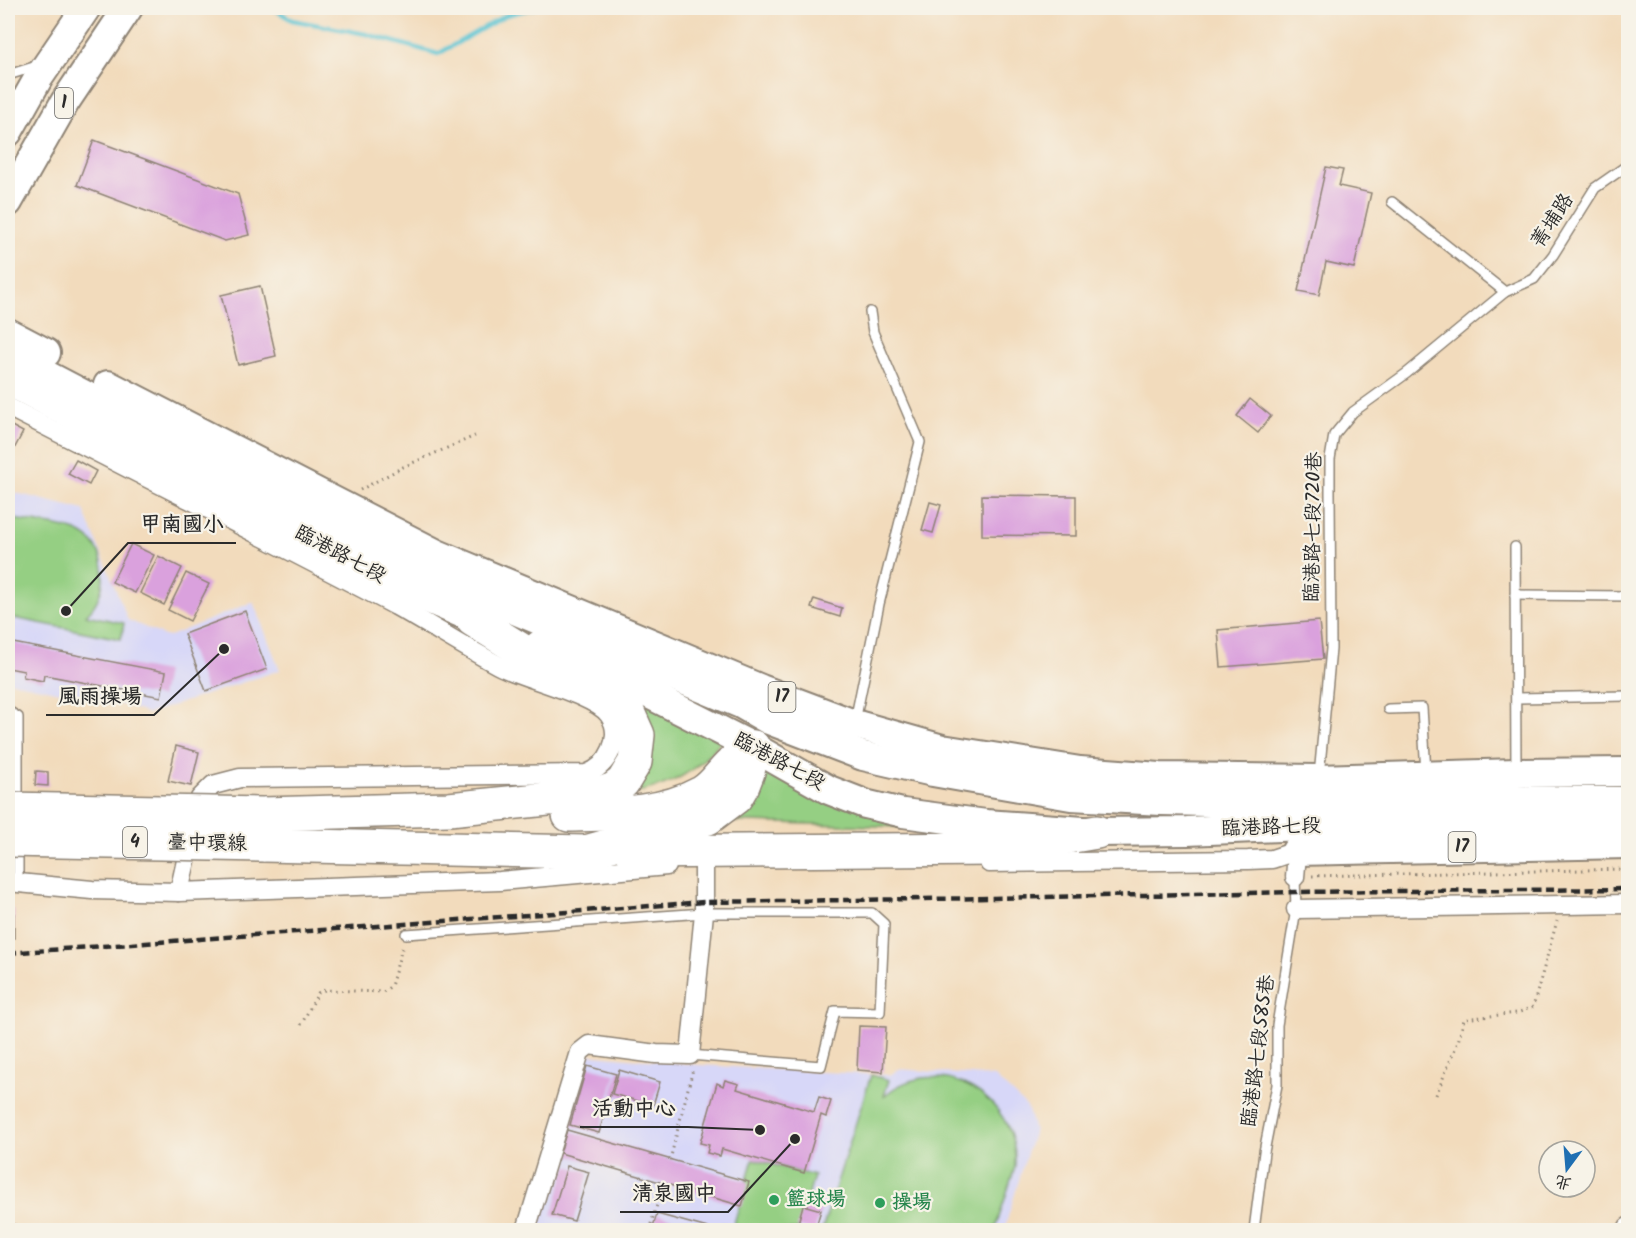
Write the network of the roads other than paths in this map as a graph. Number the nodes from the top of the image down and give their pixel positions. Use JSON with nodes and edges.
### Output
{"nodes":[{"id":1,"x":86,"y":8,"type":"edge"},
{"id":2,"x":128,"y":8,"type":"edge"},
{"id":3,"x":49,"y":62,"type":"junction"},
{"id":4,"x":8,"y":75,"type":"edge"},
{"id":5,"x":8,"y":132,"type":"edge"},
{"id":6,"x":1629,"y":165,"type":"edge"},
{"id":7,"x":8,"y":202,"type":"edge"},
{"id":8,"x":1392,"y":202,"type":"dead end"},
{"id":9,"x":1505,"y":292,"type":"junction"},
{"id":10,"x":870,"y":312,"type":"dead end"},
{"id":11,"x":8,"y":333,"type":"edge"},
{"id":12,"x":8,"y":355,"type":"edge"},
{"id":13,"x":8,"y":381,"type":"edge"},
{"id":14,"x":8,"y":407,"type":"edge"},
{"id":15,"x":1515,"y":546,"type":"dead end"},
{"id":16,"x":434,"y":564,"type":"junction"},
{"id":17,"x":1515,"y":595,"type":"junction"},
{"id":18,"x":1629,"y":596,"type":"edge"},
{"id":19,"x":473,"y":620,"type":"junction"},
{"id":20,"x":1629,"y":696,"type":"edge"},
{"id":21,"x":1517,"y":698,"type":"junction"},
{"id":22,"x":1388,"y":709,"type":"dead end"},
{"id":23,"x":8,"y":711,"type":"edge"},
{"id":24,"x":854,"y":724,"type":"junction"},
{"id":25,"x":761,"y":734,"type":"junction"},
{"id":26,"x":1629,"y":772,"type":"edge"},
{"id":27,"x":1516,"y":773,"type":"junction"},
{"id":28,"x":1427,"y":777,"type":"junction"},
{"id":29,"x":1629,"y":801,"type":"edge"},
{"id":30,"x":449,"y":809,"type":"junction"},
{"id":31,"x":1307,"y":817,"type":"junction"},
{"id":32,"x":1629,"y":823,"type":"edge"},
{"id":33,"x":13,"y":827,"type":"edge"},
{"id":34,"x":263,"y":830,"type":"junction"},
{"id":35,"x":1098,"y":832,"type":"junction"},
{"id":36,"x":1629,"y":844,"type":"edge"},
{"id":37,"x":586,"y":852,"type":"junction"},
{"id":38,"x":704,"y":863,"type":"junction"},
{"id":39,"x":13,"y":882,"type":"edge"},
{"id":40,"x":179,"y":892,"type":"junction"},
{"id":41,"x":1629,"y":904,"type":"edge"},
{"id":42,"x":1296,"y":909,"type":"junction"},
{"id":43,"x":704,"y":913,"type":"junction"},
{"id":44,"x":406,"y":934,"type":"road end"},
{"id":45,"x":690,"y":1055,"type":"junction"},
{"id":46,"x":8,"y":1229,"type":"edge"},
{"id":47,"x":16,"y":1230,"type":"edge"},
{"id":48,"x":526,"y":1230,"type":"edge"},
{"id":49,"x":1254,"y":1230,"type":"edge"}],
"edges":[{"from":1,"to":3,"type":"main road","number":"1"},
{"from":2,"to":7,"type":"main road","number":"1"},
{"from":3,"to":4,"type":"lane"},
{"from":3,"to":5,"type":"main road","number":"1"},
{"from":6,"to":9,"type":"lane","name":"菁埔路"},
{"from":8,"to":9,"type":"lane"},
{"from":9,"to":31,"type":"lane","name":"臨港路七段720巷"},
{"from":10,"to":24,"type":"lane"},
{"from":11,"to":16,"type":"main road","name":"臨港路七段","number":"17"},
{"from":12,"to":16,"type":"main road","name":"臨港路七段","number":"17"},
{"from":13,"to":19,"type":"main road","name":"臨港路七段","number":"17"},
{"from":14,"to":40,"type":"street"},
{"from":15,"to":17,"type":"lane"},
{"from":16,"to":24,"type":"main road","name":"臨港路七段","number":"17"},
{"from":16,"to":25,"type":"main road","name":"臨港路七段","number":"17"},
{"from":17,"to":18,"type":"lane"},
{"from":17,"to":21,"type":"lane"},
{"from":19,"to":25,"type":"main road","name":"臨港路七段","number":"17"},
{"from":19,"to":30,"type":"highway"},
{"from":20,"to":21,"type":"lane"},
{"from":21,"to":27,"type":"lane"},
{"from":22,"to":28,"type":"lane"},
{"from":23,"to":33,"type":"lane"},
{"from":24,"to":31,"type":"main road","name":"臨港路七段","number":"17"},
{"from":25,"to":30,"type":"highway"},
{"from":25,"to":31,"type":"main road","name":"臨港路七段","number":"17"},
{"from":25,"to":35,"type":"main road","name":"臨港路七段","number":"17"},
{"from":25,"to":37,"type":"highway"},
{"from":26,"to":27,"type":"main road","name":"臨港路七段","number":"17"},
{"from":27,"to":28,"type":"main road","name":"臨港路七段","number":"17"},
{"from":28,"to":31,"type":"main road","name":"臨港路七段","number":"17"},
{"from":29,"to":31,"type":"main road","name":"臨港路七段","number":"17"},
{"from":30,"to":34,"type":"highway"},
{"from":31,"to":32,"type":"main road","name":"臨港路七段","number":"17"},
{"from":31,"to":35,"type":"main road","name":"臨港路七段","number":"17"},
{"from":31,"to":36,"type":"main road","name":"臨港路七段","number":"17"},
{"from":31,"to":38,"type":"street"},
{"from":31,"to":42,"type":"lane","name":"臨港路七段585巷"},
{"from":33,"to":34,"type":"highway","name":"臺中環線","number":"4","bridge":true},
{"from":33,"to":39,"type":"lane"},
{"from":34,"to":37,"type":"highway"},
{"from":35,"to":37,"type":"highway"},
{"from":38,"to":40,"type":"street"},
{"from":38,"to":43,"type":"street"},
{"from":39,"to":40,"type":"street"},
{"from":41,"to":42,"type":"street"},
{"from":42,"to":49,"type":"lane","name":"臨港路七段585巷"},
{"from":43,"to":44,"type":"lane"},
{"from":43,"to":45,"type":"street"},
{"from":43,"to":45,"type":"lane"},
{"from":45,"to":48,"type":"street"},
{"from":46,"to":47,"type":"lane"}]}
